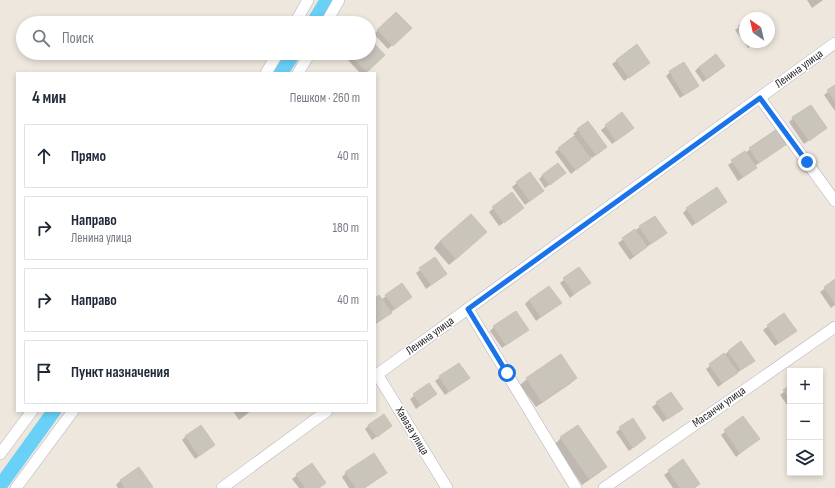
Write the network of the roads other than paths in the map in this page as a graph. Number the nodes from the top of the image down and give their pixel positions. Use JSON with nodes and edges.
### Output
{"nodes":[{"id":1,"x":308,"y":0,"type":"edge"},
{"id":2,"x":339,"y":0,"type":"edge"},
{"id":3,"x":299,"y":16,"type":"edge"},
{"id":4,"x":330,"y":16,"type":"edge"},
{"id":5,"x":835,"y":43,"type":"edge"},
{"id":6,"x":274,"y":60,"type":"edge"},
{"id":7,"x":306,"y":60,"type":"edge"},
{"id":8,"x":301,"y":69,"type":"edge"},
{"id":9,"x":267,"y":72,"type":"edge"},
{"id":10,"x":760,"y":98,"type":"junction"},
{"id":11,"x":835,"y":201,"type":"edge"},
{"id":12,"x":468,"y":309,"type":"junction"},
{"id":13,"x":835,"y":327,"type":"edge"},
{"id":14,"x":376,"y":375,"type":"edge"},
{"id":15,"x":31,"y":412,"type":"edge"},
{"id":16,"x":72,"y":412,"type":"edge"},
{"id":17,"x":327,"y":412,"type":"edge"},
{"id":18,"x":0,"y":454,"type":"edge"},
{"id":19,"x":16,"y":488,"type":"edge"},
{"id":20,"x":222,"y":488,"type":"edge"},
{"id":21,"x":447,"y":488,"type":"edge"},
{"id":22,"x":576,"y":488,"type":"edge"},
{"id":23,"x":604,"y":488,"type":"edge"}],
"edges":[{"from":1,"to":3,"type":"street"},
{"from":2,"to":4,"type":"street"},
{"from":5,"to":10,"type":"street","name":"Ленина улица"},
{"from":6,"to":9,"type":"street"},
{"from":7,"to":8,"type":"street"},
{"from":10,"to":11,"type":"street"},
{"from":10,"to":12,"type":"street","name":"Ленина улица"},
{"from":12,"to":14,"type":"street","name":"Ленина улица"},
{"from":12,"to":22,"type":"street"},
{"from":13,"to":23,"type":"street","name":"Масанчи улица"},
{"from":14,"to":21,"type":"street","name":"Хаваза улица"},
{"from":15,"to":18,"type":"street"},
{"from":16,"to":19,"type":"street"},
{"from":17,"to":20,"type":"street"}]}
